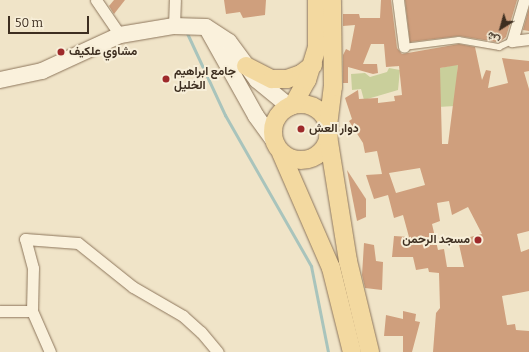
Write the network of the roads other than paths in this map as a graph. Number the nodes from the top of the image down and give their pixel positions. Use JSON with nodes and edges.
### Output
{"nodes":[{"id":1,"x":96,"y":0,"type":"edge"},
{"id":2,"x":175,"y":0,"type":"edge"},
{"id":3,"x":317,"y":0,"type":"edge"},
{"id":4,"x":332,"y":0,"type":"edge"},
{"id":5,"x":398,"y":0,"type":"edge"},
{"id":6,"x":524,"y":0,"type":"edge"},
{"id":7,"x":174,"y":26,"type":"junction"},
{"id":8,"x":206,"y":28,"type":"junction"},
{"id":9,"x":120,"y":35,"type":"junction"},
{"id":10,"x":529,"y":39,"type":"edge"},
{"id":11,"x":512,"y":41,"type":"junction"},
{"id":12,"x":404,"y":46,"type":"joint"},
{"id":13,"x":313,"y":65,"type":"junction"},
{"id":14,"x":246,"y":66,"type":"junction"},
{"id":15,"x":0,"y":80,"type":"edge"},
{"id":16,"x":291,"y":106,"type":"junction"},
{"id":17,"x":328,"y":131,"type":"junction"},
{"id":18,"x":277,"y":146,"type":"junction"},
{"id":19,"x":32,"y":310,"type":"junction"},
{"id":20,"x":0,"y":311,"type":"edge"},
{"id":21,"x":50,"y":352,"type":"edge"},
{"id":22,"x":218,"y":352,"type":"edge"},
{"id":23,"x":352,"y":352,"type":"edge"},
{"id":24,"x":370,"y":352,"type":"edge"}],
"edges":[{"from":1,"to":9,"type":"street"},
{"from":2,"to":7,"type":"street"},
{"from":3,"to":13,"type":"main road"},
{"from":4,"to":17,"type":"main road"},
{"from":5,"to":12,"type":"street"},
{"from":6,"to":11,"type":"street"},
{"from":7,"to":8,"type":"street"},
{"from":7,"to":9,"type":"street"},
{"from":8,"to":14,"type":"street"},
{"from":8,"to":18,"type":"street"},
{"from":9,"to":15,"type":"street"},
{"from":10,"to":11,"type":"street"},
{"from":11,"to":12,"type":"lane"},
{"from":13,"to":14,"type":"main road"},
{"from":13,"to":16,"type":"main road"},
{"from":14,"to":16,"type":"street"},
{"from":16,"to":17,"type":"main road"},
{"from":16,"to":18,"type":"main road"},
{"from":17,"to":18,"type":"main road"},
{"from":17,"to":24,"type":"main road"},
{"from":18,"to":23,"type":"main road"},
{"from":19,"to":20,"type":"street"},
{"from":19,"to":21,"type":"street"},
{"from":19,"to":22,"type":"street"}]}
